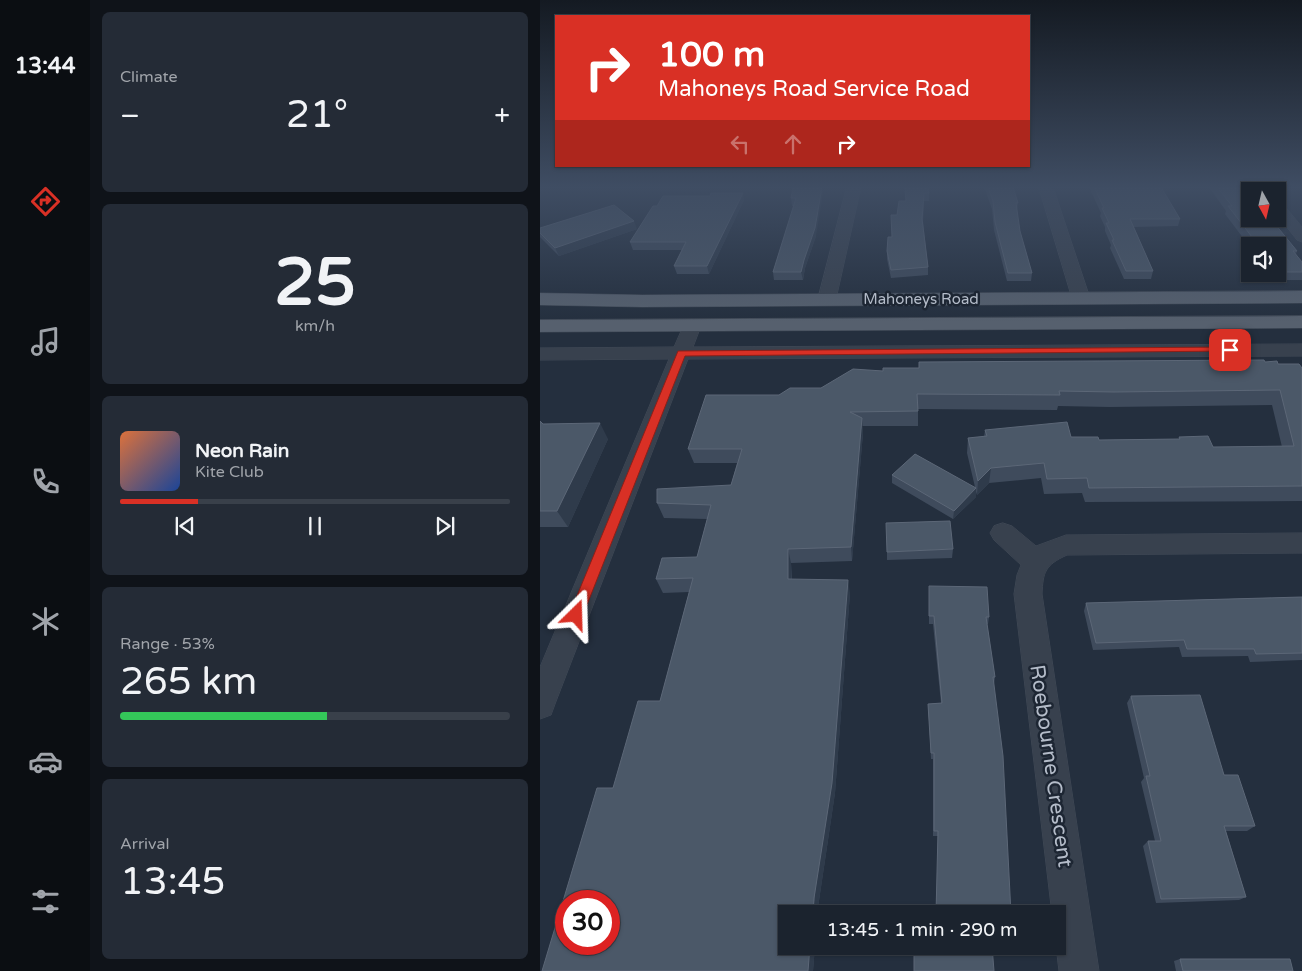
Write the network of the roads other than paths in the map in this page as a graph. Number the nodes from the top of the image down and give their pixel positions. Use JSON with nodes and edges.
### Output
{"nodes":[{"id":1,"x":843,"y":232,"type":"edge"},
{"id":2,"x":1060,"y":232,"type":"edge"},
{"id":3,"x":1302,"y":297,"type":"edge"},
{"id":4,"x":1081,"y":298,"type":"junction"},
{"id":5,"x":540,"y":299,"type":"edge"},
{"id":6,"x":827,"y":299,"type":"junction"},
{"id":7,"x":702,"y":300,"type":"junction"},
{"id":8,"x":1295,"y":322,"type":"edge"},
{"id":9,"x":540,"y":326,"type":"edge"},
{"id":10,"x":692,"y":326,"type":"junction"},
{"id":11,"x":1302,"y":342,"type":"edge"},
{"id":12,"x":1302,"y":350,"type":"edge"},
{"id":13,"x":682,"y":353,"type":"junction"},
{"id":14,"x":540,"y":354,"type":"edge"},
{"id":15,"x":1003,"y":533,"type":"dead end"},
{"id":16,"x":1302,"y":543,"type":"edge"},
{"id":17,"x":1035,"y":561,"type":"junction"},
{"id":18,"x":540,"y":704,"type":"edge"},
{"id":19,"x":1079,"y":971,"type":"edge"}],
"edges":[{"from":1,"to":6,"type":"street"},
{"from":2,"to":4,"type":"street"},
{"from":3,"to":4,"type":"main road","name":"Mahoneys Road"},
{"from":4,"to":6,"type":"main road","name":"Mahoneys Road"},
{"from":5,"to":7,"type":"main road","name":"Mahoneys Road"},
{"from":6,"to":7,"type":"main road","name":"Mahoneys Road"},
{"from":7,"to":10,"type":"main road"},
{"from":8,"to":10,"type":"main road","name":"Mahoneys Road"},
{"from":8,"to":11,"type":"street"},
{"from":9,"to":10,"type":"main road","name":"Mahoneys Road"},
{"from":10,"to":13,"type":"street"},
{"from":12,"to":13,"type":"street"},
{"from":13,"to":14,"type":"street"},
{"from":13,"to":18,"type":"street"},
{"from":15,"to":17,"type":"street"},
{"from":16,"to":17,"type":"street"},
{"from":17,"to":19,"type":"street","name":"Roebourne Crescent"}]}
